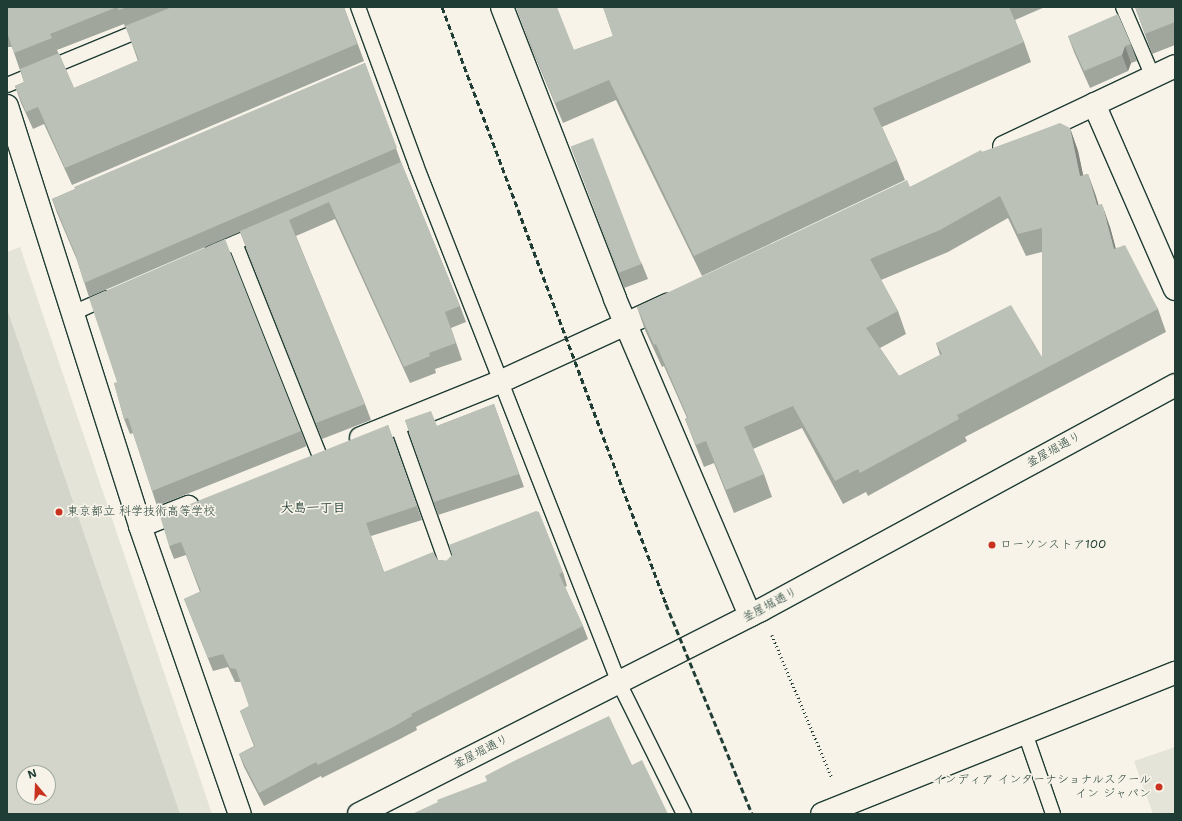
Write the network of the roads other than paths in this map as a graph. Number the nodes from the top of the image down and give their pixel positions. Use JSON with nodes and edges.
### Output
{"nodes":[{"id":1,"x":358,"y":7,"type":"edge"},
{"id":2,"x":502,"y":7,"type":"edge"},
{"id":3,"x":1123,"y":7,"type":"edge"},
{"id":4,"x":161,"y":22,"type":"edge"},
{"id":5,"x":379,"y":64,"type":"junction"},
{"id":6,"x":1175,"y":66,"type":"edge"},
{"id":7,"x":364,"y":70,"type":"edge"},
{"id":8,"x":1153,"y":77,"type":"junction"},
{"id":9,"x":7,"y":85,"type":"edge"},
{"id":10,"x":1094,"y":104,"type":"junction"},
{"id":11,"x":7,"y":106,"type":"edge"},
{"id":12,"x":986,"y":155,"type":"edge"},
{"id":13,"x":416,"y":165,"type":"junction"},
{"id":14,"x":402,"y":171,"type":"edge"},
{"id":15,"x":271,"y":227,"type":"edge"},
{"id":16,"x":235,"y":243,"type":"junction"},
{"id":17,"x":200,"y":258,"type":"edge"},
{"id":18,"x":1175,"y":289,"type":"edge"},
{"id":19,"x":122,"y":292,"type":"edge"},
{"id":20,"x":684,"y":298,"type":"edge"},
{"id":21,"x":73,"y":313,"type":"junction"},
{"id":22,"x":626,"y":325,"type":"junction"},
{"id":23,"x":502,"y":381,"type":"junction"},
{"id":24,"x":1175,"y":385,"type":"edge"},
{"id":25,"x":397,"y":424,"type":"junction"},
{"id":26,"x":319,"y":454,"type":"junction"},
{"id":27,"x":298,"y":462,"type":"edge"},
{"id":28,"x":205,"y":500,"type":"edge"},
{"id":29,"x":140,"y":526,"type":"junction"},
{"id":30,"x":448,"y":567,"type":"edge"},
{"id":31,"x":756,"y":612,"type":"junction"},
{"id":32,"x":1175,"y":673,"type":"edge"},
{"id":33,"x":619,"y":683,"type":"junction"},
{"id":34,"x":1025,"y":733,"type":"junction"},
{"id":35,"x":240,"y":814,"type":"edge"},
{"id":36,"x":359,"y":814,"type":"edge"},
{"id":37,"x":684,"y":814,"type":"edge"},
{"id":38,"x":822,"y":814,"type":"edge"},
{"id":39,"x":1053,"y":814,"type":"edge"}],
"edges":[{"from":1,"to":5,"type":"lane"},
{"from":2,"to":22,"type":"street"},
{"from":3,"to":8,"type":"lane"},
{"from":4,"to":9,"type":"lane"},
{"from":5,"to":7,"type":"lane"},
{"from":5,"to":13,"type":"lane"},
{"from":6,"to":8,"type":"street"},
{"from":8,"to":10,"type":"street"},
{"from":10,"to":12,"type":"street"},
{"from":10,"to":18,"type":"street"},
{"from":11,"to":21,"type":"street"},
{"from":13,"to":14,"type":"lane"},
{"from":13,"to":23,"type":"lane"},
{"from":15,"to":16,"type":"lane"},
{"from":16,"to":17,"type":"lane"},
{"from":16,"to":26,"type":"lane"},
{"from":19,"to":21,"type":"lane"},
{"from":20,"to":22,"type":"street"},
{"from":21,"to":29,"type":"street"},
{"from":22,"to":23,"type":"street"},
{"from":22,"to":31,"type":"street"},
{"from":23,"to":25,"type":"street"},
{"from":23,"to":33,"type":"lane"},
{"from":24,"to":31,"type":"street","name":"釜屋堀通り"},
{"from":25,"to":26,"type":"street"},
{"from":25,"to":30,"type":"lane"},
{"from":26,"to":27,"type":"street"},
{"from":28,"to":29,"type":"street"},
{"from":29,"to":35,"type":"street"},
{"from":31,"to":33,"type":"street","name":"釜屋堀通り"},
{"from":32,"to":34,"type":"street"},
{"from":33,"to":36,"type":"street","name":"釜屋堀通り"},
{"from":33,"to":37,"type":"lane"},
{"from":34,"to":38,"type":"street"},
{"from":34,"to":39,"type":"lane"}]}
